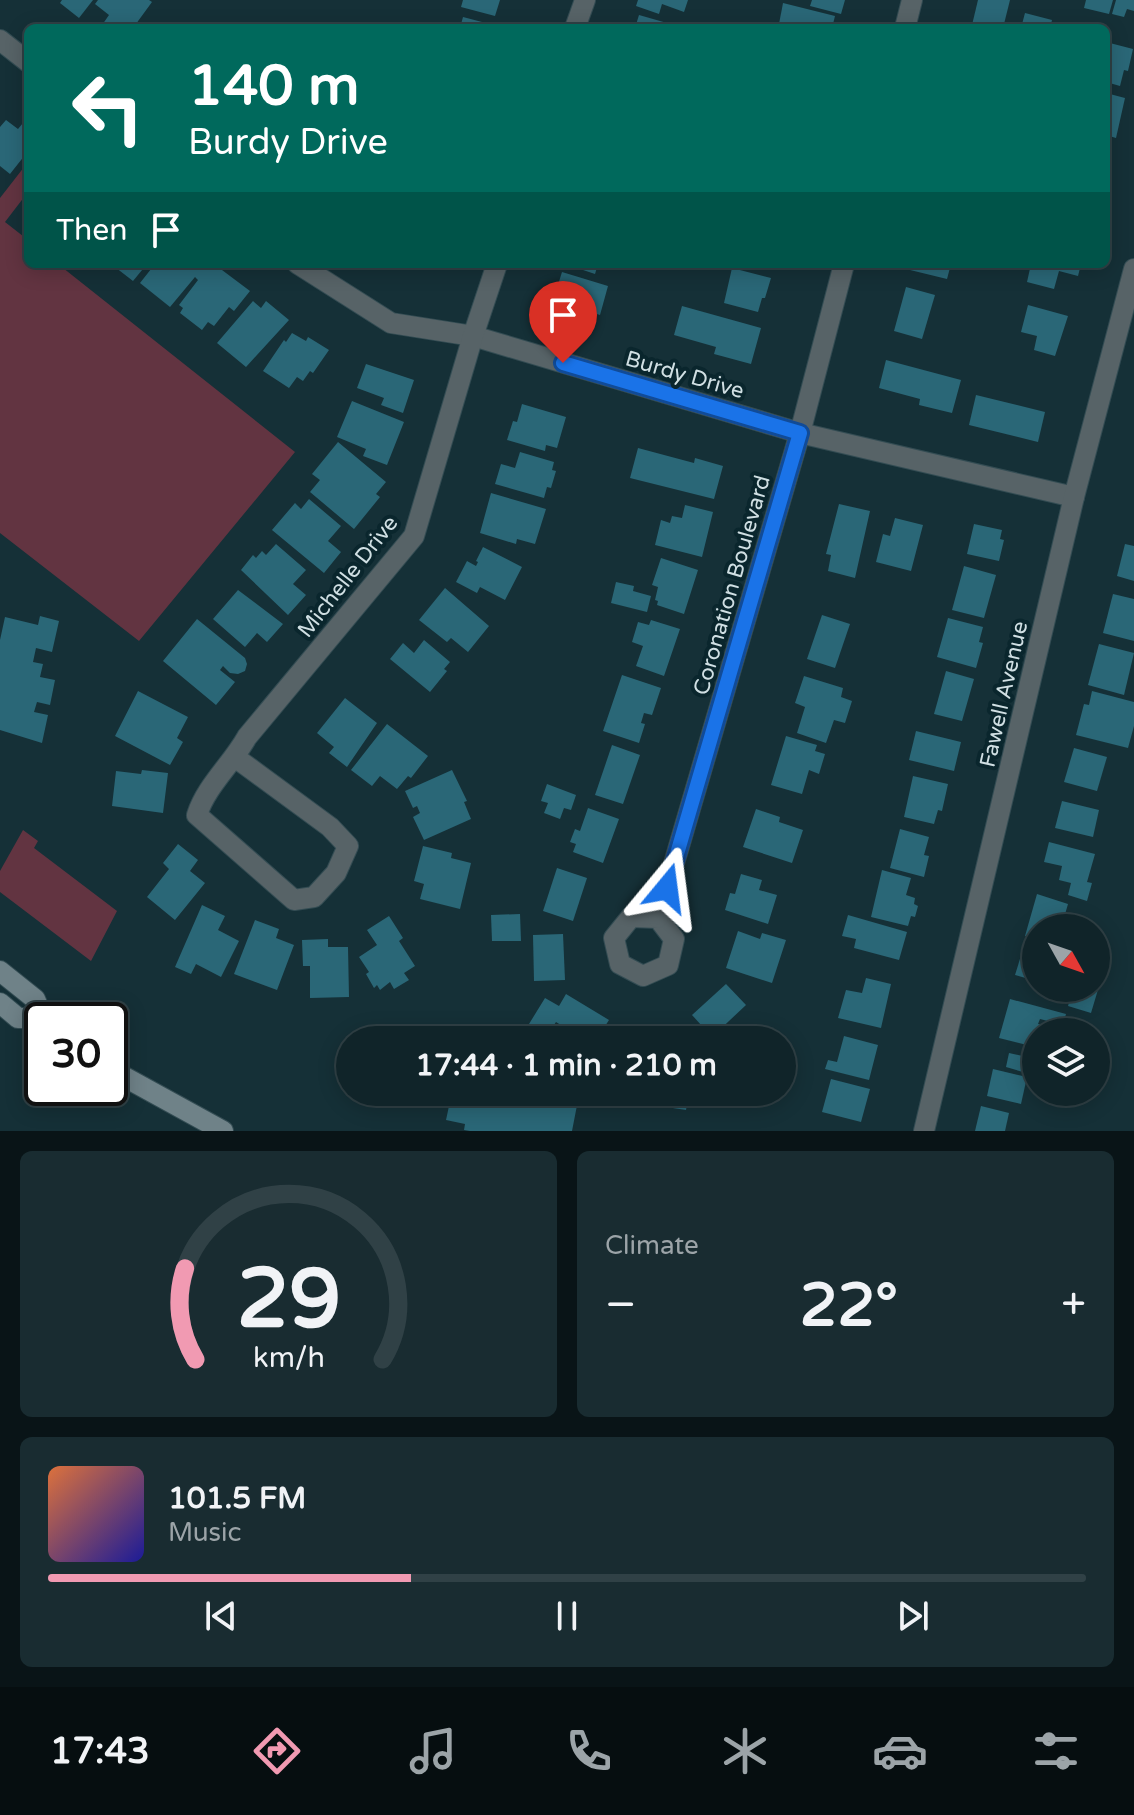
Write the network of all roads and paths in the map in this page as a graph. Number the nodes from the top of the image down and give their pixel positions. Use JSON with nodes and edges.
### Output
{"nodes":[{"id":1,"x":585,"y":0,"type":"edge"},
{"id":2,"x":912,"y":0,"type":"edge"},
{"id":3,"x":576,"y":24,"type":"edge"},
{"id":4,"x":906,"y":24,"type":"edge"},
{"id":5,"x":0,"y":40,"type":"edge"},
{"id":6,"x":24,"y":59,"type":"edge"},
{"id":7,"x":304,"y":268,"type":"edge"},
{"id":8,"x":496,"y":268,"type":"edge"},
{"id":9,"x":843,"y":268,"type":"edge"},
{"id":10,"x":1134,"y":269,"type":"edge"},
{"id":11,"x":473,"y":336,"type":"junction"},
{"id":12,"x":800,"y":433,"type":"junction"},
{"id":13,"x":1074,"y":497,"type":"junction"},
{"id":14,"x":236,"y":758,"type":"junction"},
{"id":15,"x":658,"y":918,"type":"dead end"},
{"id":16,"x":0,"y":971,"type":"edge"},
{"id":17,"x":36,"y":1002,"type":"edge"},
{"id":18,"x":0,"y":1003,"type":"edge"},
{"id":19,"x":24,"y":1018,"type":"edge"},
{"id":20,"x":128,"y":1079,"type":"edge"},
{"id":21,"x":223,"y":1131,"type":"edge"},
{"id":22,"x":924,"y":1131,"type":"edge"}],
"edges":[{"from":1,"to":3,"type":"street"},
{"from":2,"to":4,"type":"street"},
{"from":5,"to":6,"type":"street"},
{"from":7,"to":11,"type":"street","name":"Burdy Drive"},
{"from":8,"to":11,"type":"street","name":"Michelle Drive"},
{"from":9,"to":12,"type":"street","name":"Coronation Boulevard"},
{"from":10,"to":13,"type":"street","name":"Fawell Avenue"},
{"from":11,"to":12,"type":"street","name":"Burdy Drive"},
{"from":11,"to":14,"type":"street","name":"Michelle Drive"},
{"from":12,"to":13,"type":"street","name":"Burdy Drive"},
{"from":12,"to":15,"type":"street","name":"Coronation Boulevard"},
{"from":13,"to":22,"type":"street","name":"Fawell Avenue"},
{"from":14,"to":14,"type":"street","name":"Michelle Drive"},
{"from":16,"to":17,"type":"main road"},
{"from":18,"to":19,"type":"main road"},
{"from":20,"to":21,"type":"main road"}]}
